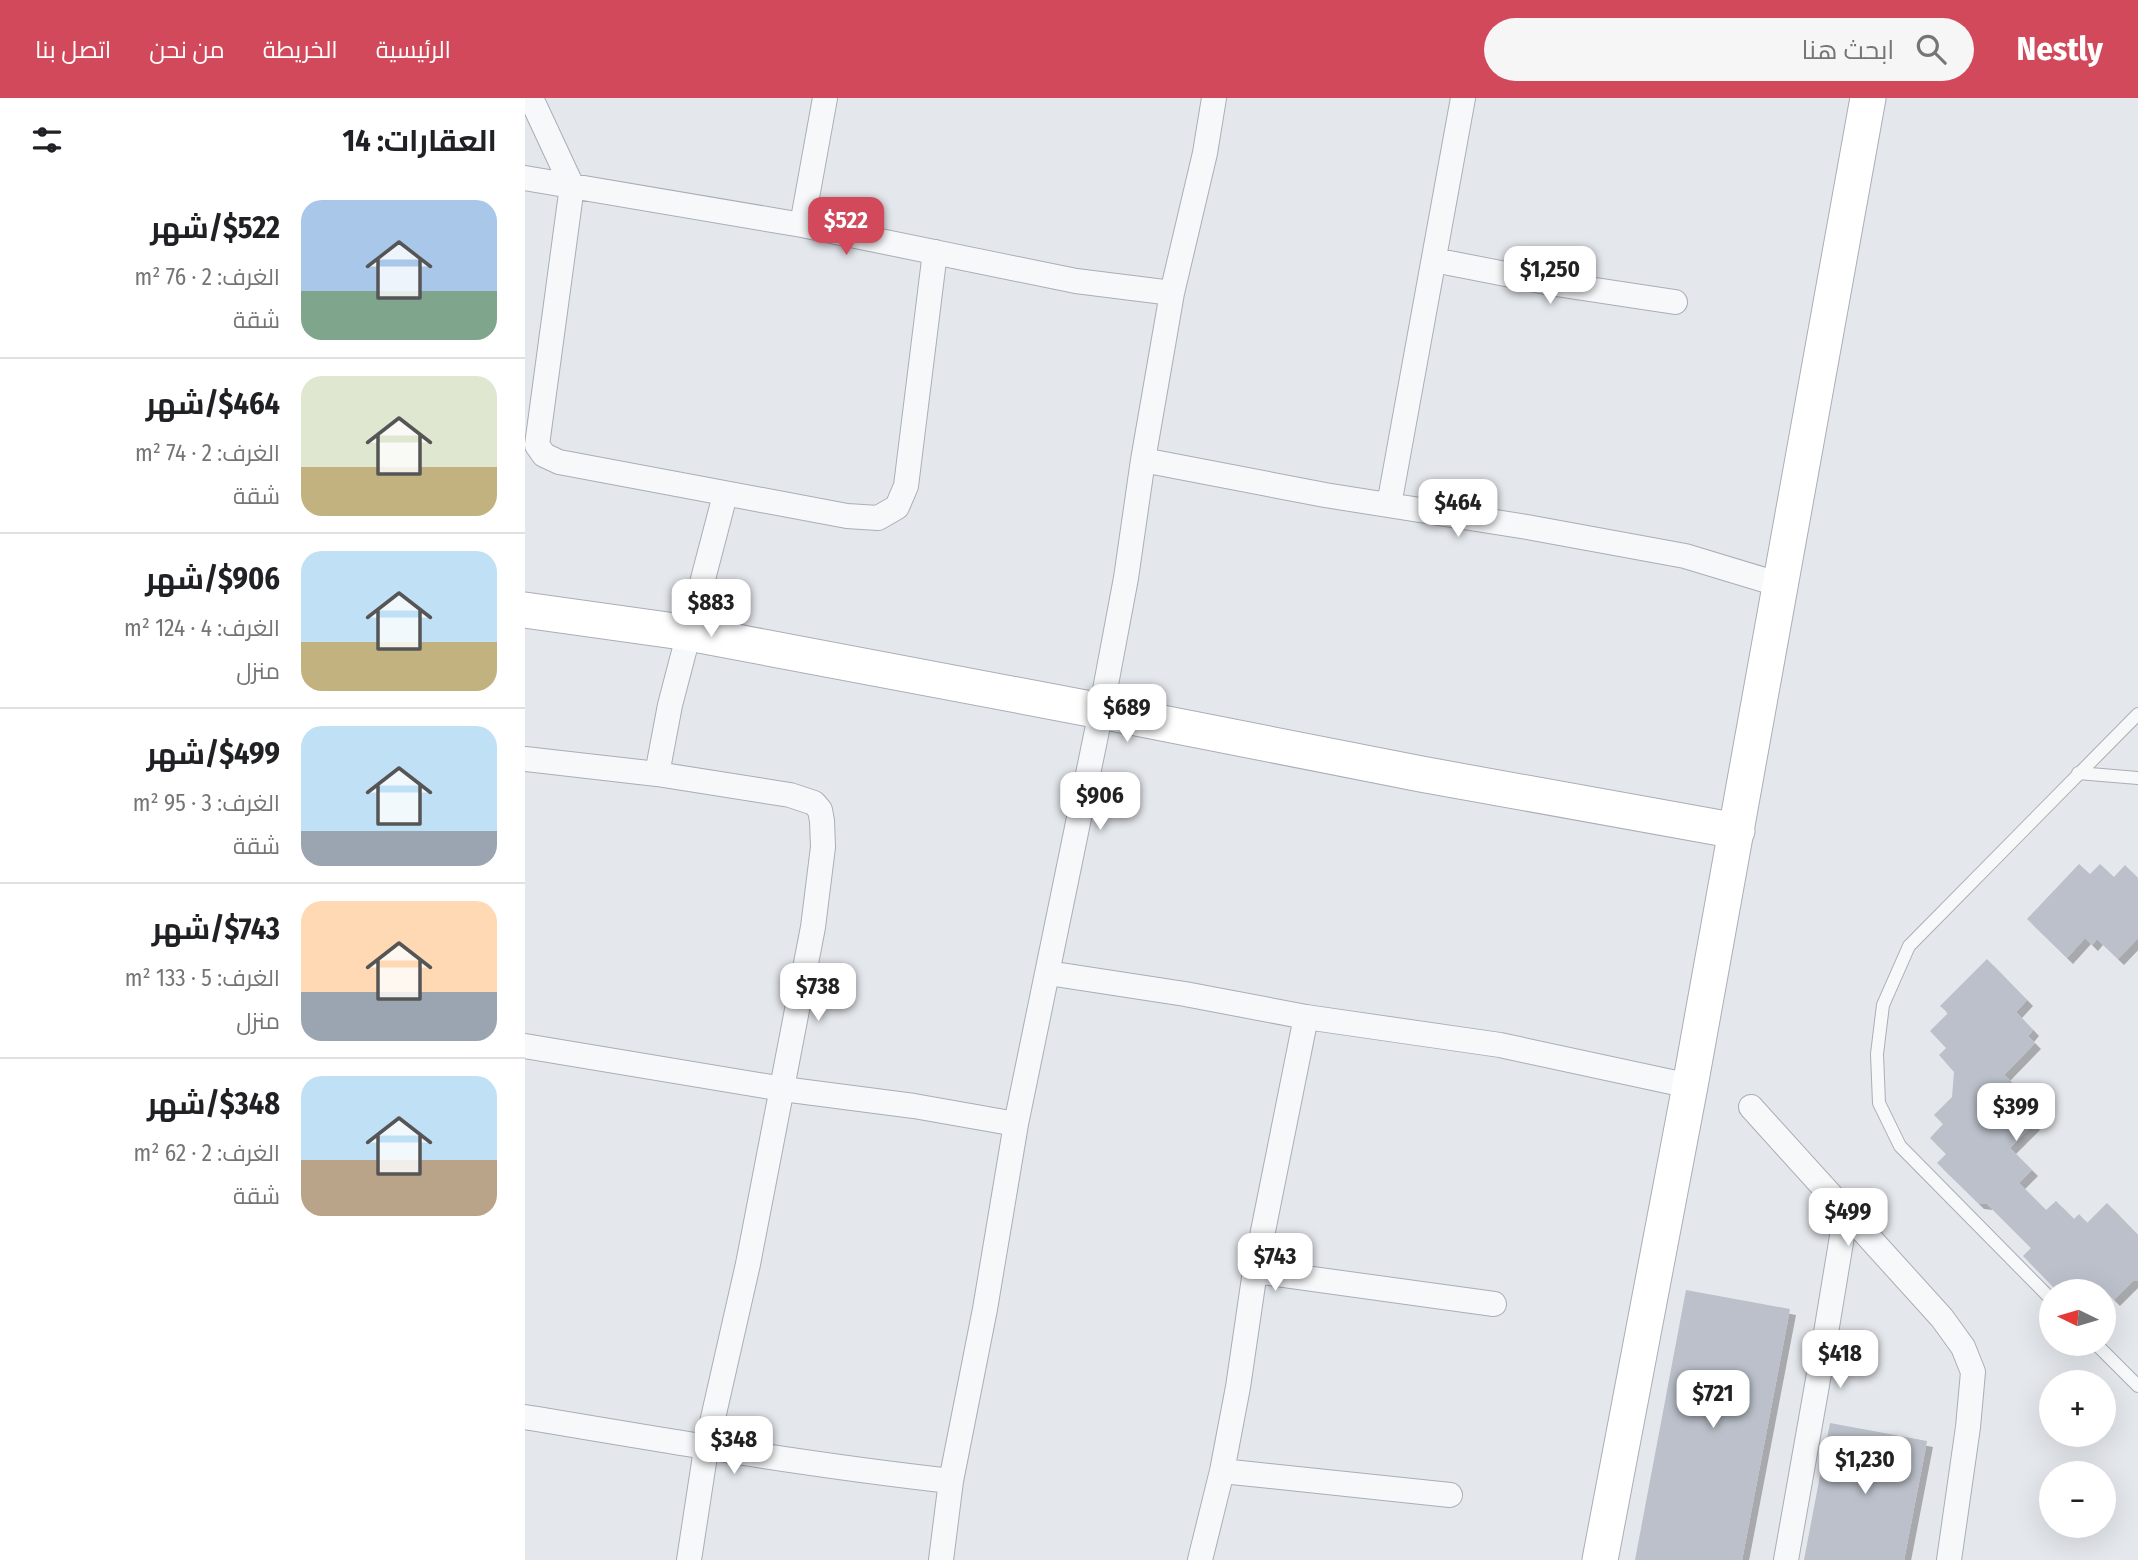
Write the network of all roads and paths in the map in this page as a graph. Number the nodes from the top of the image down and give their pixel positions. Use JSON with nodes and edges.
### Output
{"nodes":[{"id":1,"x":531,"y":98,"type":"edge"},
{"id":2,"x":825,"y":98,"type":"edge"},
{"id":3,"x":1214,"y":98,"type":"edge"},
{"id":4,"x":1463,"y":98,"type":"edge"},
{"id":5,"x":1868,"y":98,"type":"edge"},
{"id":6,"x":525,"y":178,"type":"edge"},
{"id":7,"x":572,"y":186,"type":"junction"},
{"id":8,"x":802,"y":225,"type":"junction"},
{"id":9,"x":935,"y":252,"type":"junction"},
{"id":10,"x":1434,"y":260,"type":"junction"},
{"id":11,"x":1173,"y":293,"type":"junction"},
{"id":12,"x":1675,"y":302,"type":"dead end"},
{"id":13,"x":1143,"y":460,"type":"junction"},
{"id":14,"x":725,"y":495,"type":"junction"},
{"id":15,"x":1389,"y":505,"type":"junction"},
{"id":16,"x":1781,"y":585,"type":"junction"},
{"id":17,"x":525,"y":610,"type":"edge"},
{"id":18,"x":689,"y":633,"type":"junction"},
{"id":19,"x":1101,"y":711,"type":"junction"},
{"id":20,"x":2138,"y":714,"type":"edge"},
{"id":21,"x":525,"y":759,"type":"edge"},
{"id":22,"x":2078,"y":773,"type":"junction"},
{"id":23,"x":657,"y":774,"type":"junction"},
{"id":24,"x":2138,"y":778,"type":"edge"},
{"id":25,"x":1737,"y":831,"type":"junction"},
{"id":26,"x":1048,"y":973,"type":"junction"},
{"id":27,"x":1306,"y":1017,"type":"junction"},
{"id":28,"x":525,"y":1046,"type":"edge"},
{"id":29,"x":1691,"y":1086,"type":"junction"},
{"id":30,"x":783,"y":1089,"type":"junction"},
{"id":31,"x":1751,"y":1107,"type":"dead end"},
{"id":32,"x":1016,"y":1124,"type":"junction"},
{"id":33,"x":1846,"y":1212,"type":"junction"},
{"id":34,"x":1255,"y":1271,"type":"junction"},
{"id":35,"x":2039,"y":1287,"type":"edge"},
{"id":36,"x":1494,"y":1304,"type":"dead end"},
{"id":37,"x":2108,"y":1356,"type":"edge"},
{"id":38,"x":2138,"y":1387,"type":"edge"},
{"id":39,"x":525,"y":1417,"type":"edge"},
{"id":40,"x":706,"y":1449,"type":"junction"},
{"id":41,"x":1222,"y":1471,"type":"junction"},
{"id":42,"x":951,"y":1481,"type":"junction"},
{"id":43,"x":1450,"y":1495,"type":"dead end"},
{"id":44,"x":689,"y":1560,"type":"edge"},
{"id":45,"x":941,"y":1560,"type":"edge"},
{"id":46,"x":1200,"y":1560,"type":"edge"},
{"id":47,"x":1600,"y":1560,"type":"edge"},
{"id":48,"x":1786,"y":1560,"type":"edge"},
{"id":49,"x":1948,"y":1560,"type":"edge"}],
"edges":[{"from":1,"to":7,"type":"street"},
{"from":2,"to":8,"type":"street"},
{"from":3,"to":11,"type":"street"},
{"from":4,"to":10,"type":"street"},
{"from":5,"to":16,"type":"street"},
{"from":6,"to":7,"type":"street"},
{"from":7,"to":8,"type":"street"},
{"from":7,"to":14,"type":"street"},
{"from":8,"to":9,"type":"street"},
{"from":9,"to":11,"type":"street"},
{"from":9,"to":14,"type":"street"},
{"from":10,"to":12,"type":"street"},
{"from":10,"to":15,"type":"street"},
{"from":11,"to":13,"type":"street"},
{"from":13,"to":15,"type":"street"},
{"from":13,"to":19,"type":"street"},
{"from":14,"to":18,"type":"street"},
{"from":15,"to":16,"type":"street"},
{"from":16,"to":25,"type":"street"},
{"from":17,"to":18,"type":"street"},
{"from":18,"to":19,"type":"street"},
{"from":18,"to":23,"type":"street"},
{"from":19,"to":25,"type":"street"},
{"from":19,"to":26,"type":"street"},
{"from":20,"to":22,"type":"lane"},
{"from":21,"to":23,"type":"street"},
{"from":22,"to":24,"type":"lane"},
{"from":22,"to":35,"type":"lane"},
{"from":23,"to":30,"type":"street"},
{"from":25,"to":29,"type":"street"},
{"from":26,"to":27,"type":"street"},
{"from":26,"to":32,"type":"street"},
{"from":27,"to":29,"type":"street"},
{"from":27,"to":34,"type":"street"},
{"from":28,"to":30,"type":"street"},
{"from":29,"to":47,"type":"street"},
{"from":30,"to":32,"type":"street"},
{"from":30,"to":40,"type":"street"},
{"from":31,"to":33,"type":"street"},
{"from":32,"to":42,"type":"street"},
{"from":33,"to":48,"type":"street"},
{"from":33,"to":49,"type":"street"},
{"from":34,"to":36,"type":"street"},
{"from":34,"to":41,"type":"street"},
{"from":37,"to":38,"type":"lane"},
{"from":39,"to":40,"type":"street"},
{"from":40,"to":42,"type":"street"},
{"from":40,"to":44,"type":"street"},
{"from":41,"to":43,"type":"street"},
{"from":41,"to":46,"type":"street"},
{"from":42,"to":45,"type":"street"}]}
